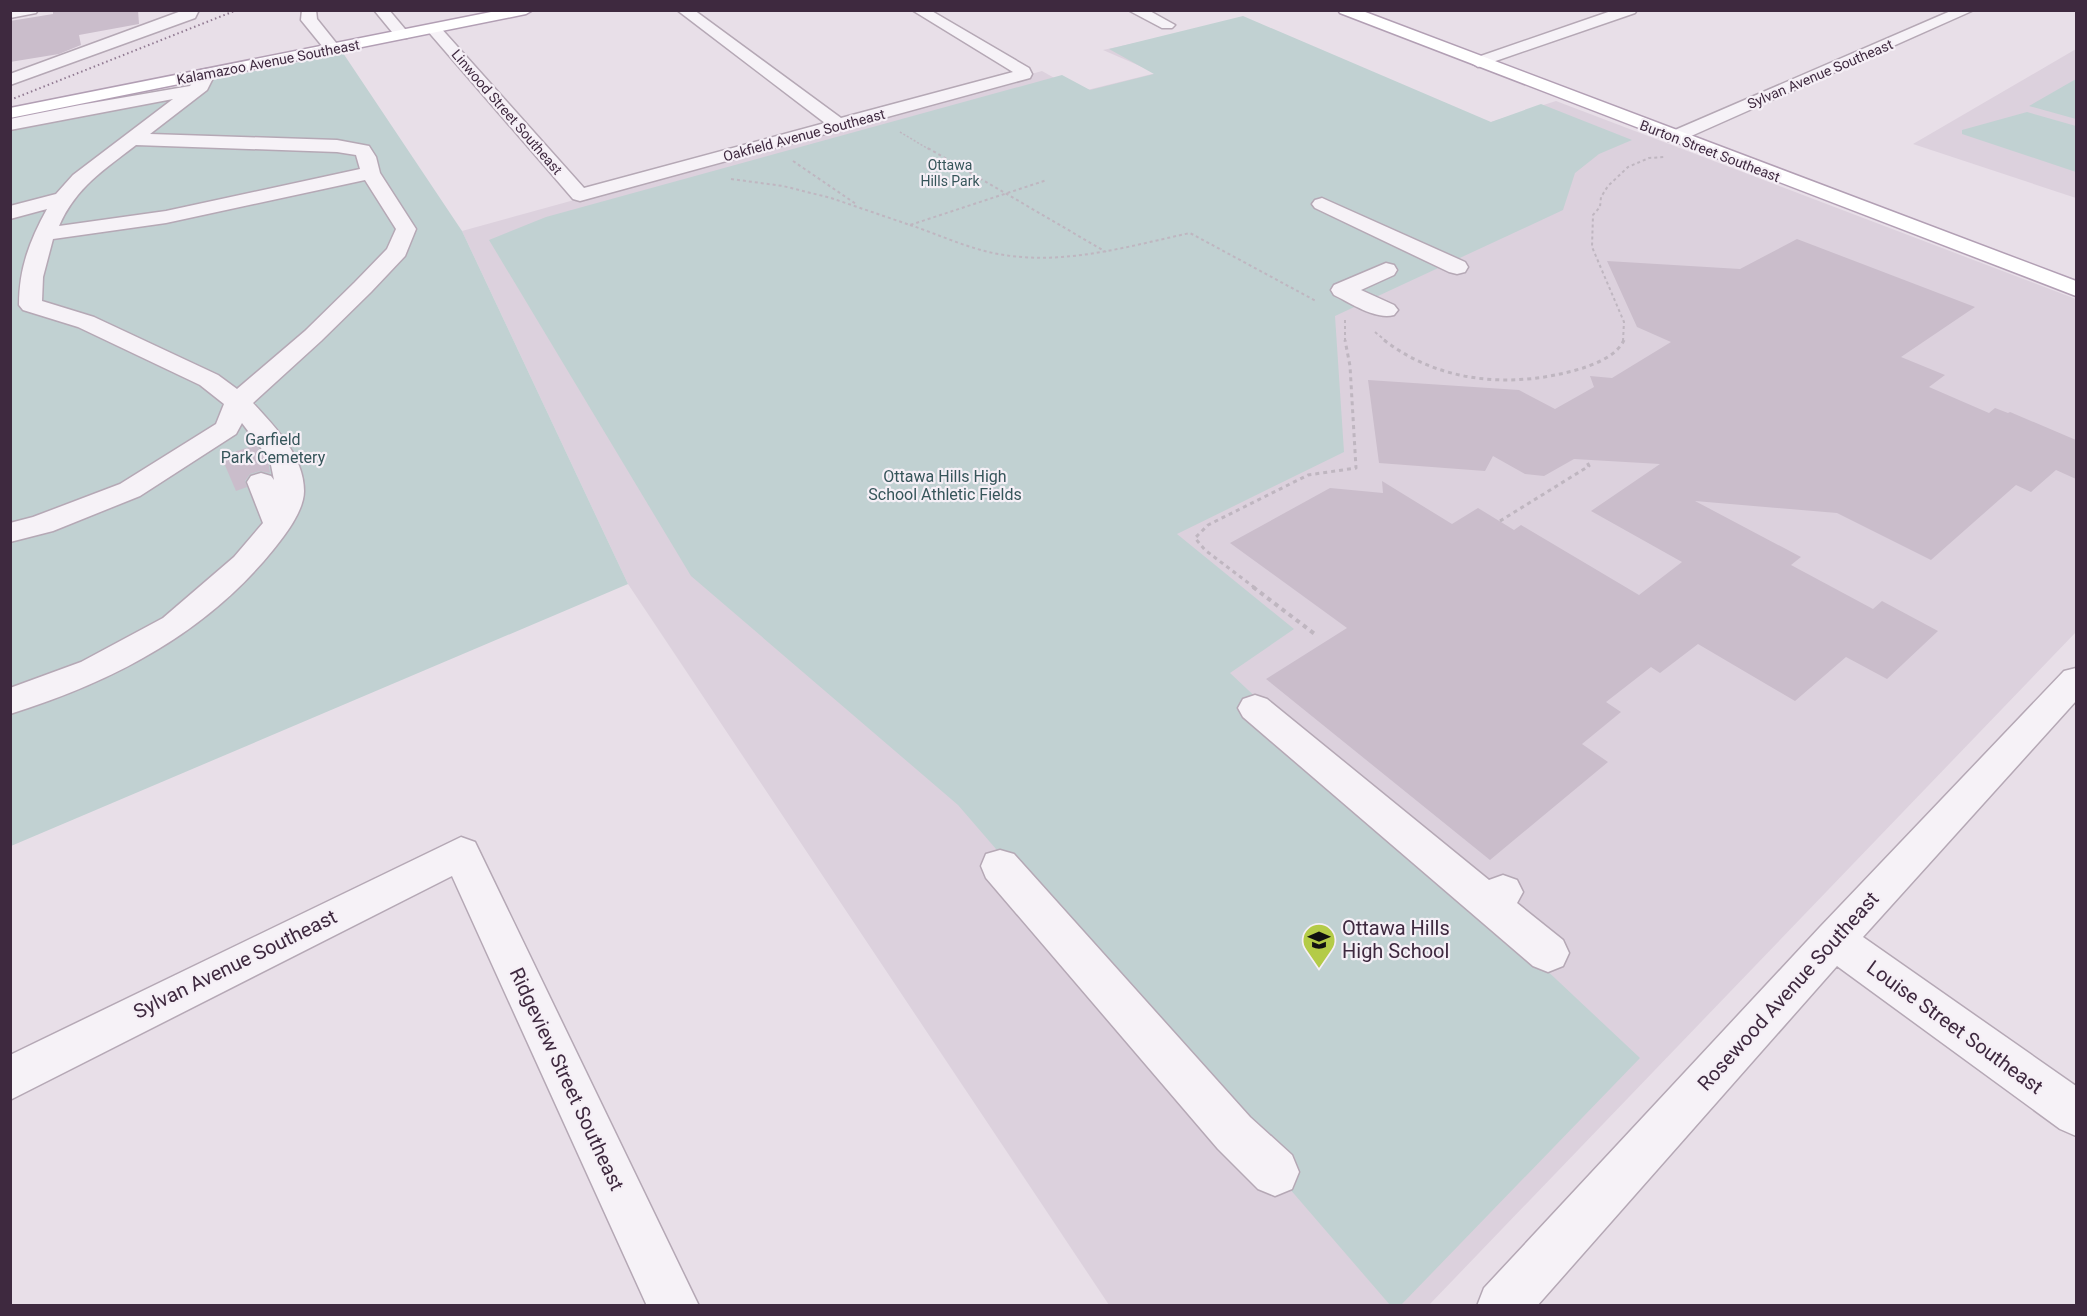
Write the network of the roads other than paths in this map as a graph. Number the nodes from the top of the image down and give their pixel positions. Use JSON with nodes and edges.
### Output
{"nodes":[{"id":1,"x":31,"y":10,"type":"edge"},
{"id":2,"x":192,"y":10,"type":"edge"},
{"id":3,"x":381,"y":10,"type":"edge"},
{"id":4,"x":684,"y":10,"type":"edge"},
{"id":5,"x":919,"y":10,"type":"edge"},
{"id":6,"x":1135,"y":10,"type":"edge"},
{"id":7,"x":1345,"y":10,"type":"edge"},
{"id":8,"x":1630,"y":10,"type":"edge"},
{"id":9,"x":309,"y":11,"type":"edge"},
{"id":10,"x":524,"y":11,"type":"edge"},
{"id":11,"x":1963,"y":11,"type":"edge"},
{"id":12,"x":10,"y":14,"type":"edge"},
{"id":13,"x":1167,"y":25,"type":"dead end"},
{"id":14,"x":434,"y":29,"type":"junction"},
{"id":15,"x":402,"y":35,"type":"junction"},
{"id":16,"x":333,"y":49,"type":"junction"},
{"id":17,"x":1478,"y":62,"type":"junction"},
{"id":18,"x":207,"y":74,"type":"junction"},
{"id":19,"x":10,"y":80,"type":"edge"},
{"id":20,"x":195,"y":91,"type":"junction"},
{"id":21,"x":10,"y":113,"type":"edge"},
{"id":22,"x":10,"y":125,"type":"edge"},
{"id":23,"x":839,"y":125,"type":"junction"},
{"id":24,"x":130,"y":139,"type":"junction"},
{"id":25,"x":1673,"y":146,"type":"junction"},
{"id":26,"x":370,"y":172,"type":"junction"},
{"id":27,"x":580,"y":195,"type":"joint"},
{"id":28,"x":63,"y":198,"type":"junction"},
{"id":29,"x":1322,"y":204,"type":"dead end"},
{"id":30,"x":10,"y":213,"type":"edge"},
{"id":31,"x":43,"y":234,"type":"junction"},
{"id":32,"x":1457,"y":267,"type":"dead end"},
{"id":33,"x":1386,"y":270,"type":"dead end"},
{"id":34,"x":2076,"y":289,"type":"edge"},
{"id":35,"x":21,"y":309,"type":"edge"},
{"id":36,"x":1386,"y":310,"type":"dead end"},
{"id":37,"x":238,"y":402,"type":"junction"},
{"id":38,"x":261,"y":482,"type":"dead end"},
{"id":39,"x":278,"y":524,"type":"junction"},
{"id":40,"x":10,"y":533,"type":"edge"},
{"id":41,"x":2076,"y":680,"type":"edge"},
{"id":42,"x":10,"y":701,"type":"edge"},
{"id":43,"x":1255,"y":708,"type":"dead end"},
{"id":44,"x":461,"y":853,"type":"joint"},
{"id":45,"x":1000,"y":866,"type":"dead end"},
{"id":46,"x":1834,"y":940,"type":"junction"},
{"id":47,"x":1548,"y":953,"type":"dead end"},
{"id":48,"x":10,"y":1078,"type":"edge"},
{"id":49,"x":2076,"y":1113,"type":"edge"},
{"id":50,"x":1275,"y":1172,"type":"dead end"},
{"id":51,"x":674,"y":1305,"type":"edge"},
{"id":52,"x":1502,"y":1305,"type":"edge"}],
"edges":[{"from":1,"to":12,"type":"street"},
{"from":2,"to":19,"type":"street"},
{"from":3,"to":15,"type":"street"},
{"from":4,"to":23,"type":"street"},
{"from":5,"to":23,"type":"street","name":"Oakfield Avenue Southeast"},
{"from":6,"to":13,"type":"street"},
{"from":7,"to":17,"type":"main road","name":"Burton Street Southeast"},
{"from":8,"to":17,"type":"street"},
{"from":9,"to":16,"type":"street"},
{"from":10,"to":14,"type":"main road","name":"Kalamazoo Avenue Southeast"},
{"from":11,"to":25,"type":"street","name":"Sylvan Avenue Southeast"},
{"from":14,"to":15,"type":"main road","name":"Kalamazoo Avenue Southeast"},
{"from":14,"to":27,"type":"street","name":"Linwood Street Southeast"},
{"from":15,"to":16,"type":"main road","name":"Kalamazoo Avenue Southeast"},
{"from":16,"to":18,"type":"main road","name":"Kalamazoo Avenue Southeast"},
{"from":17,"to":25,"type":"main road","name":"Burton Street Southeast"},
{"from":18,"to":20,"type":"street"},
{"from":18,"to":21,"type":"main road","name":"Kalamazoo Avenue Southeast"},
{"from":20,"to":22,"type":"street"},
{"from":20,"to":24,"type":"street"},
{"from":23,"to":27,"type":"street","name":"Oakfield Avenue Southeast"},
{"from":24,"to":26,"type":"street"},
{"from":24,"to":28,"type":"street"},
{"from":25,"to":34,"type":"main road","name":"Burton Street Southeast"},
{"from":26,"to":31,"type":"street"},
{"from":26,"to":37,"type":"street"},
{"from":28,"to":30,"type":"street"},
{"from":28,"to":31,"type":"street"},
{"from":29,"to":32,"type":"street"},
{"from":31,"to":35,"type":"street"},
{"from":33,"to":36,"type":"street"},
{"from":35,"to":37,"type":"street"},
{"from":37,"to":39,"type":"street"},
{"from":37,"to":40,"type":"street"},
{"from":38,"to":39,"type":"street"},
{"from":39,"to":42,"type":"street"},
{"from":41,"to":46,"type":"street","name":"Rosewood Avenue Southeast"},
{"from":43,"to":47,"type":"street"},
{"from":44,"to":48,"type":"street","name":"Sylvan Avenue Southeast"},
{"from":44,"to":51,"type":"street","name":"Ridgeview Street Southeast"},
{"from":45,"to":50,"type":"street"},
{"from":46,"to":49,"type":"street","name":"Louise Street Southeast"},
{"from":46,"to":52,"type":"street","name":"Rosewood Avenue Southeast"}]}
